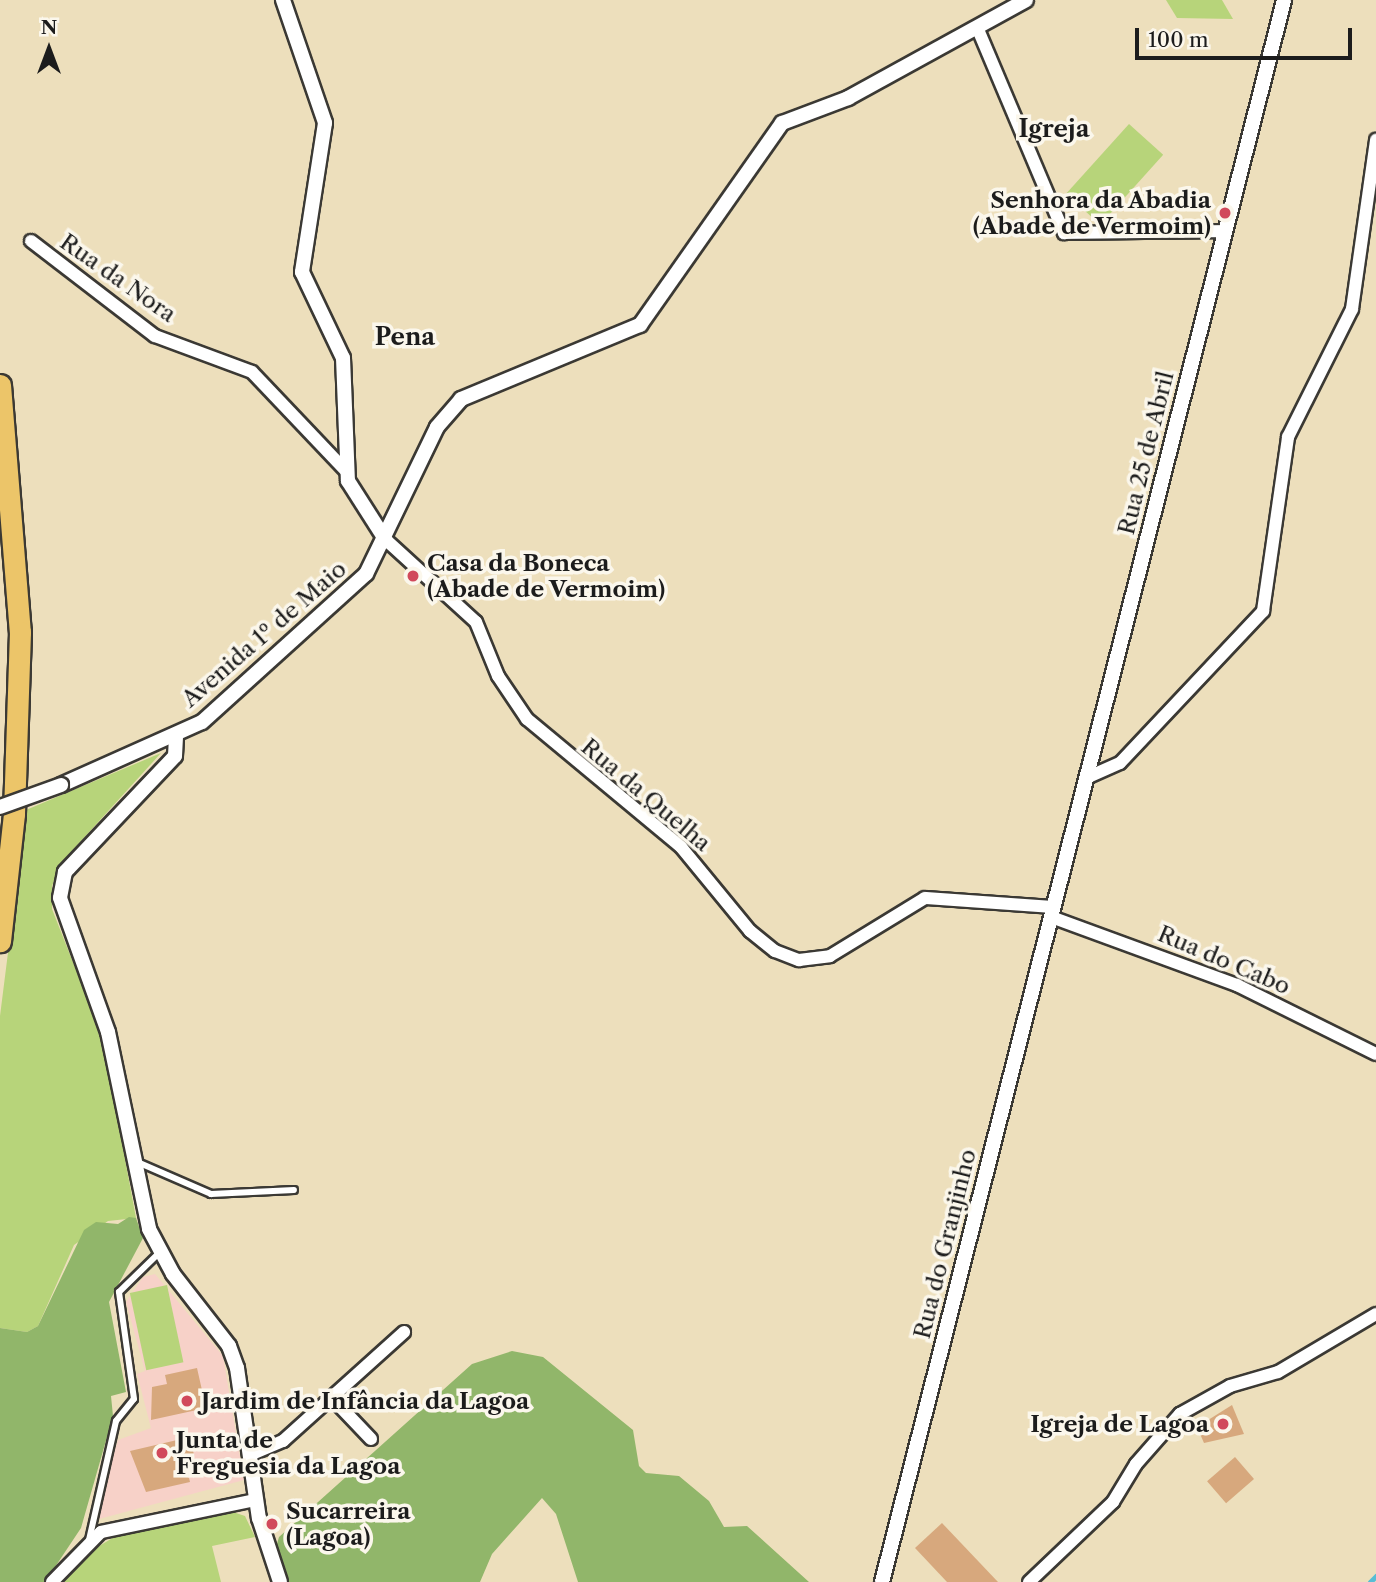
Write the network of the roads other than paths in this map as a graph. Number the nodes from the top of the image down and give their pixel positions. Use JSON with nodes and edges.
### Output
{"nodes":[{"id":1,"x":283,"y":0,"type":"edge"},
{"id":2,"x":1026,"y":0,"type":"edge"},
{"id":3,"x":1284,"y":0,"type":"edge"},
{"id":4,"x":977,"y":27,"type":"junction"},
{"id":5,"x":1376,"y":140,"type":"edge"},
{"id":6,"x":1226,"y":231,"type":"junction"},
{"id":7,"x":31,"y":241,"type":"dead end"},
{"id":8,"x":0,"y":385,"type":"edge"},
{"id":9,"x":346,"y":471,"type":"junction"},
{"id":10,"x":385,"y":539,"type":"junction"},
{"id":11,"x":176,"y":737,"type":"junction"},
{"id":12,"x":1086,"y":778,"type":"junction"},
{"id":13,"x":0,"y":807,"type":"edge"},
{"id":14,"x":1053,"y":912,"type":"junction"},
{"id":15,"x":0,"y":941,"type":"edge"},
{"id":16,"x":1376,"y":1054,"type":"edge"},
{"id":17,"x":133,"y":1161,"type":"junction"},
{"id":18,"x":294,"y":1190,"type":"dead end"},
{"id":19,"x":159,"y":1253,"type":"junction"},
{"id":20,"x":1376,"y":1314,"type":"edge"},
{"id":21,"x":404,"y":1332,"type":"dead end"},
{"id":22,"x":331,"y":1397,"type":"junction"},
{"id":23,"x":371,"y":1439,"type":"dead end"},
{"id":24,"x":252,"y":1454,"type":"junction"},
{"id":25,"x":256,"y":1500,"type":"junction"},
{"id":26,"x":89,"y":1540,"type":"junction"},
{"id":27,"x":52,"y":1582,"type":"edge"},
{"id":28,"x":281,"y":1582,"type":"edge"},
{"id":29,"x":882,"y":1582,"type":"edge"},
{"id":30,"x":1029,"y":1582,"type":"edge"}],
"edges":[{"from":1,"to":9,"type":"street"},
{"from":2,"to":4,"type":"street","name":"Avenida 1º de Maio"},
{"from":3,"to":6,"type":"street","name":"Rua 25 de Abril"},
{"from":4,"to":6,"type":"street"},
{"from":4,"to":10,"type":"street","name":"Avenida 1º de Maio"},
{"from":5,"to":12,"type":"street"},
{"from":6,"to":12,"type":"street","name":"Rua 25 de Abril"},
{"from":7,"to":9,"type":"street","name":"Rua da Nora"},
{"from":8,"to":15,"type":"highway"},
{"from":9,"to":10,"type":"street"},
{"from":10,"to":11,"type":"street","name":"Avenida 1º de Maio"},
{"from":10,"to":14,"type":"street","name":"Rua da Quelha"},
{"from":11,"to":13,"type":"street","name":"Avenida 1º de Maio","bridge":true},
{"from":11,"to":17,"type":"street"},
{"from":12,"to":14,"type":"street","name":"Rua 25 de Abril"},
{"from":14,"to":16,"type":"street","name":"Rua do Cabo"},
{"from":14,"to":29,"type":"street","name":"Rua do Granjinho"},
{"from":17,"to":18,"type":"lane"},
{"from":17,"to":19,"type":"street"},
{"from":19,"to":24,"type":"street"},
{"from":19,"to":26,"type":"lane"},
{"from":20,"to":30,"type":"street"},
{"from":21,"to":22,"type":"street"},
{"from":22,"to":23,"type":"street"},
{"from":22,"to":24,"type":"street"},
{"from":24,"to":25,"type":"street"},
{"from":25,"to":26,"type":"street"},
{"from":25,"to":28,"type":"street"},
{"from":26,"to":27,"type":"street"}]}
